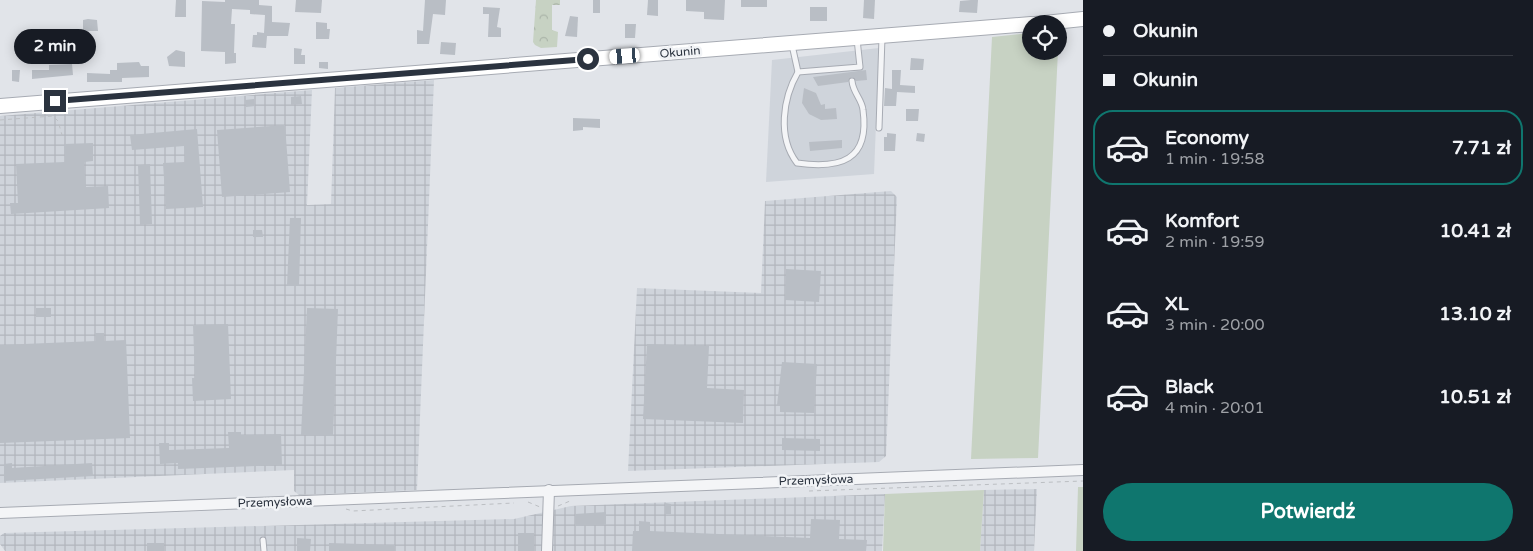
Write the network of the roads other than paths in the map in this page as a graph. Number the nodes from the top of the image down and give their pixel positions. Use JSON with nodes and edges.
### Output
{"nodes":[{"id":1,"x":1083,"y":19,"type":"edge"},
{"id":2,"x":1067,"y":21,"type":"edge"},
{"id":3,"x":1022,"y":25,"type":"edge"},
{"id":4,"x":882,"y":36,"type":"junction"},
{"id":5,"x":857,"y":38,"type":"junction"},
{"id":6,"x":792,"y":44,"type":"junction"},
{"id":7,"x":798,"y":72,"type":"junction"},
{"id":8,"x":852,"y":82,"type":"dead end"},
{"id":9,"x":0,"y":106,"type":"edge"},
{"id":10,"x":879,"y":128,"type":"dead end"},
{"id":11,"x":1083,"y":470,"type":"edge"},
{"id":12,"x":549,"y":490,"type":"junction"},
{"id":13,"x":0,"y":512,"type":"edge"},
{"id":14,"x":263,"y":540,"type":"dead end"},
{"id":15,"x":264,"y":551,"type":"edge"},
{"id":16,"x":547,"y":551,"type":"edge"}],
"edges":[{"from":1,"to":2,"type":"main road","name":"Okunin"},
{"from":3,"to":4,"type":"main road","name":"Okunin"},
{"from":4,"to":5,"type":"main road","name":"Okunin"},
{"from":4,"to":10,"type":"lane"},
{"from":5,"to":6,"type":"main road","name":"Okunin"},
{"from":5,"to":7,"type":"lane"},
{"from":6,"to":7,"type":"lane"},
{"from":6,"to":9,"type":"main road","name":"Okunin"},
{"from":7,"to":8,"type":"lane"},
{"from":11,"to":12,"type":"street","name":"Przemysłowa"},
{"from":12,"to":13,"type":"street","name":"Przemysłowa"},
{"from":12,"to":16,"type":"street"},
{"from":14,"to":15,"type":"lane"}]}
